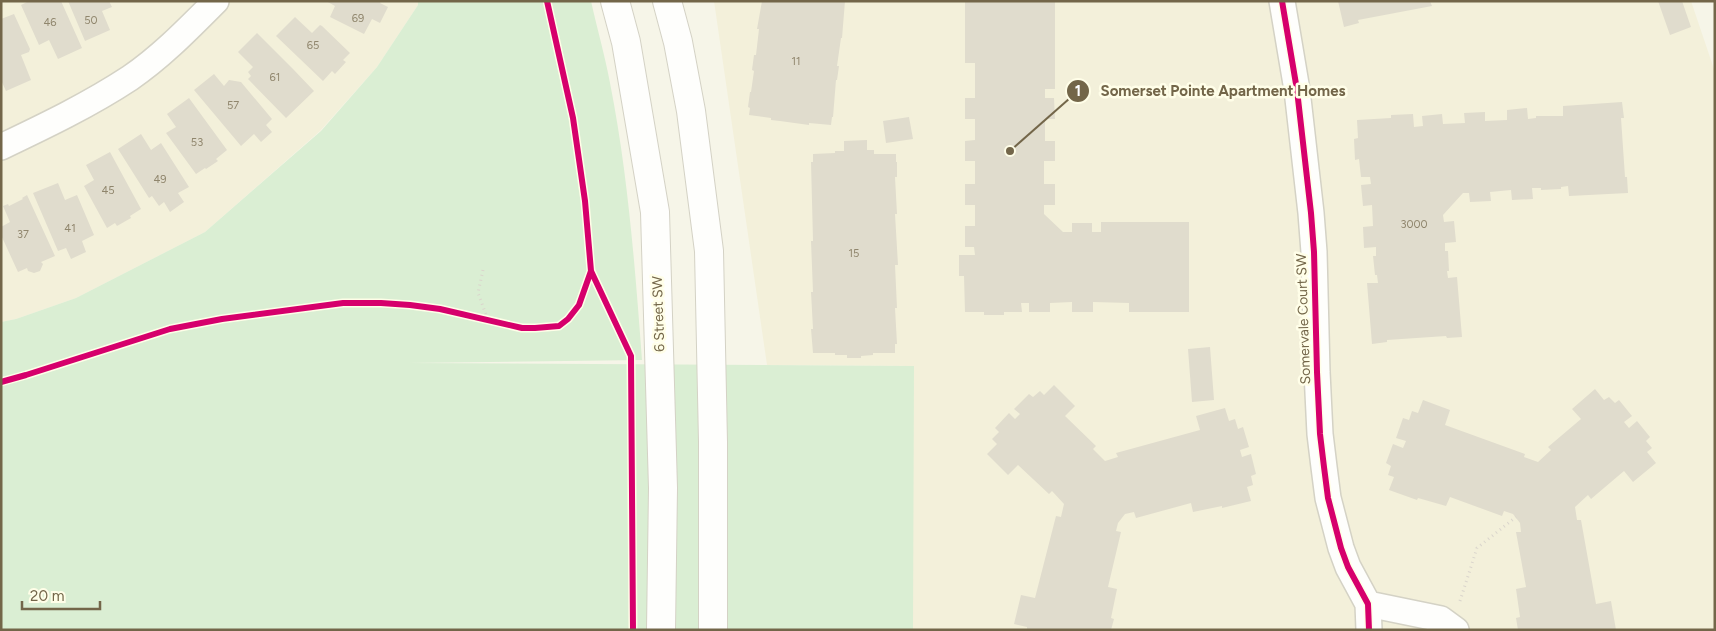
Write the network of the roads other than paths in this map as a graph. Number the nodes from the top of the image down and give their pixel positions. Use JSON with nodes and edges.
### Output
{"nodes":[{"id":1,"x":216,"y":1,"type":"edge"},
{"id":2,"x":615,"y":1,"type":"edge"},
{"id":3,"x":667,"y":1,"type":"edge"},
{"id":4,"x":1282,"y":1,"type":"edge"},
{"id":5,"x":1,"y":148,"type":"edge"},
{"id":6,"x":1368,"y":604,"type":"junction"},
{"id":7,"x":661,"y":630,"type":"edge"},
{"id":8,"x":713,"y":630,"type":"edge"},
{"id":9,"x":1369,"y":630,"type":"edge"},
{"id":10,"x":1456,"y":630,"type":"edge"}],
"edges":[{"from":1,"to":5,"type":"street"},
{"from":2,"to":7,"type":"main road","name":"6 Street SW"},
{"from":3,"to":8,"type":"main road"},
{"from":4,"to":6,"type":"street","name":"Somervale Court SW"},
{"from":6,"to":9,"type":"street","name":"Somervale Court SW"},
{"from":6,"to":10,"type":"street"}]}
